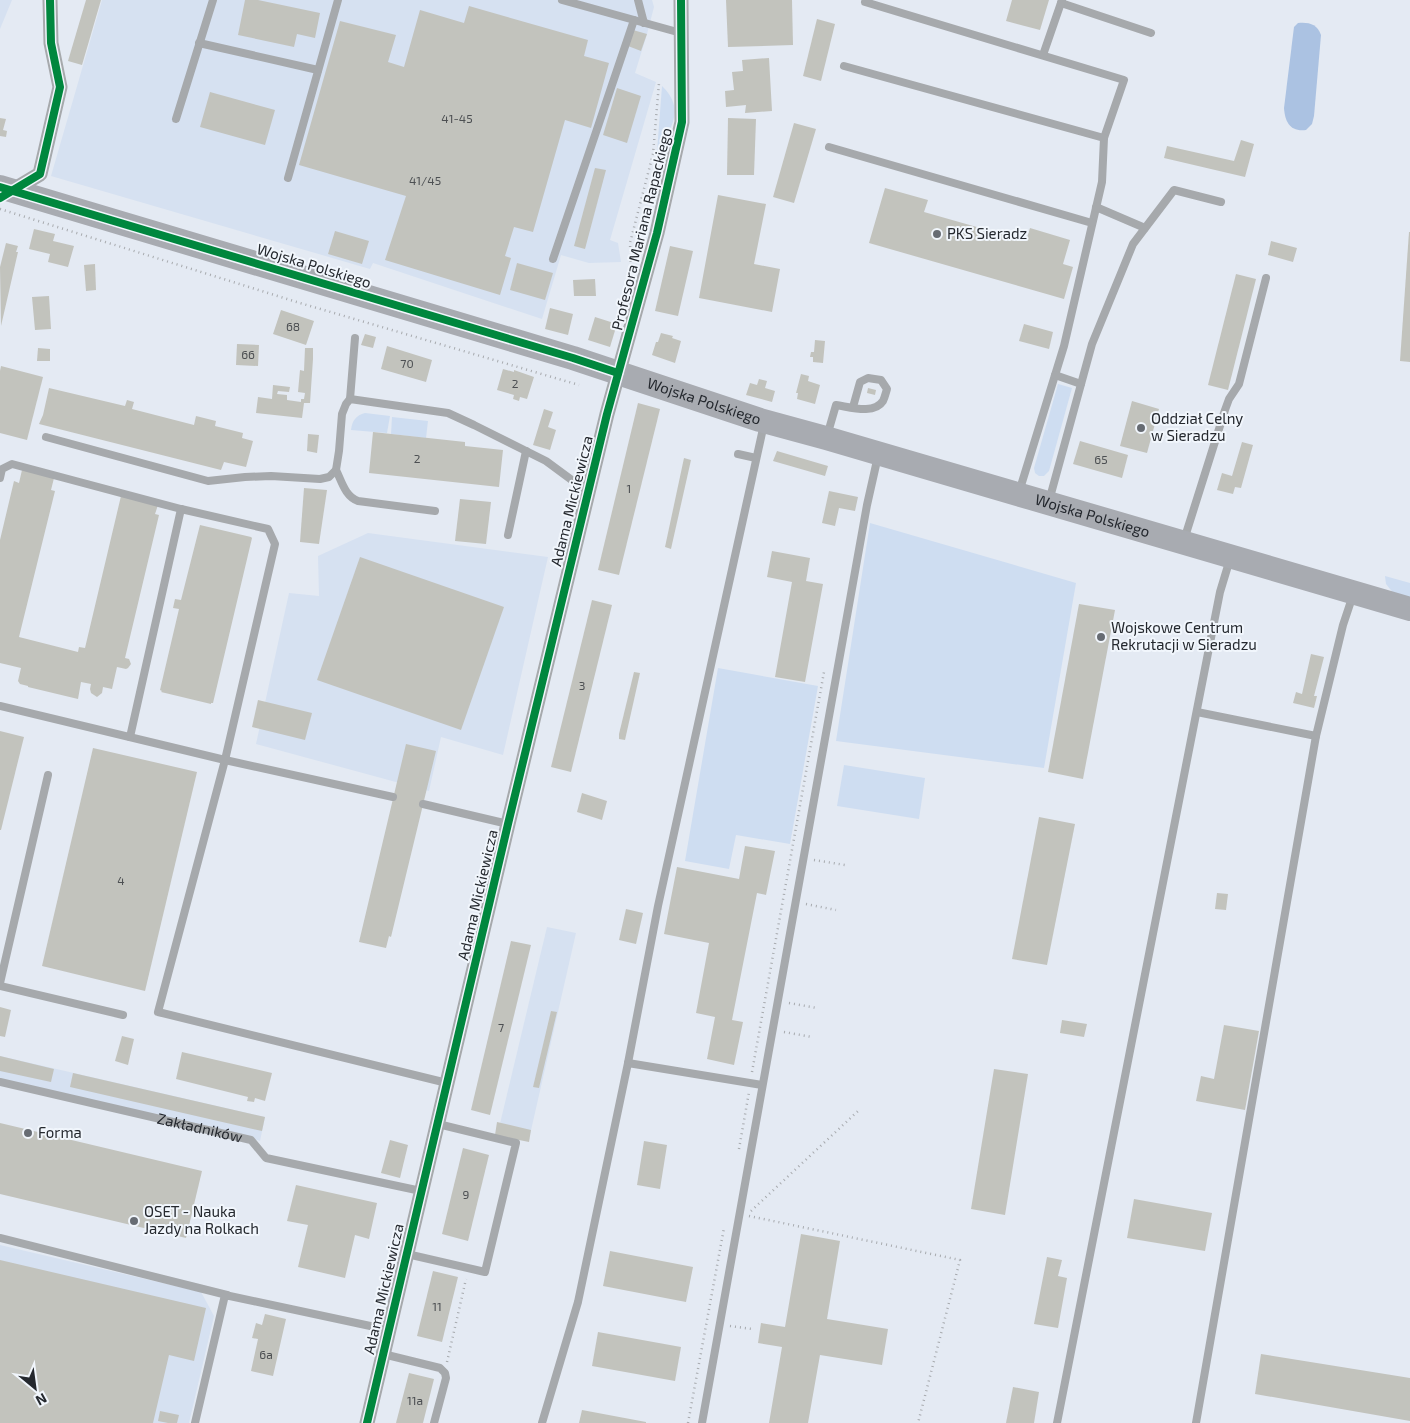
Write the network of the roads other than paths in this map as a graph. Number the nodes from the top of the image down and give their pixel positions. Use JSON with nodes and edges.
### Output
{"nodes":[{"id":1,"x":50,"y":0,"type":"edge"},
{"id":2,"x":214,"y":0,"type":"edge"},
{"id":3,"x":338,"y":0,"type":"edge"},
{"id":4,"x":562,"y":0,"type":"edge"},
{"id":5,"x":638,"y":0,"type":"edge"},
{"id":6,"x":681,"y":0,"type":"edge"},
{"id":7,"x":1061,"y":1,"type":"edge"},
{"id":8,"x":865,"y":2,"type":"dead end"},
{"id":9,"x":634,"y":20,"type":"junction"},
{"id":10,"x":644,"y":23,"type":"junction"},
{"id":11,"x":681,"y":33,"type":"junction"},
{"id":12,"x":1151,"y":33,"type":"dead end"},
{"id":13,"x":199,"y":43,"type":"junction"},
{"id":14,"x":1043,"y":55,"type":"junction"},
{"id":15,"x":844,"y":66,"type":"dead end"},
{"id":16,"x":318,"y":70,"type":"junction"},
{"id":17,"x":176,"y":119,"type":"dead end"},
{"id":18,"x":1104,"y":138,"type":"junction"},
{"id":19,"x":829,"y":147,"type":"dead end"},
{"id":20,"x":288,"y":178,"type":"dead end"},
{"id":21,"x":0,"y":187,"type":"edge"},
{"id":22,"x":0,"y":198,"type":"edge"},
{"id":23,"x":1221,"y":202,"type":"dead end"},
{"id":24,"x":1096,"y":207,"type":"junction"},
{"id":25,"x":1092,"y":223,"type":"junction"},
{"id":26,"x":1145,"y":228,"type":"junction"},
{"id":27,"x":553,"y":260,"type":"dead end"},
{"id":28,"x":1266,"y":278,"type":"dead end"},
{"id":29,"x":355,"y":338,"type":"dead end"},
{"id":30,"x":618,"y":373,"type":"junction"},
{"id":31,"x":1055,"y":374,"type":"junction"},
{"id":32,"x":1081,"y":384,"type":"junction"},
{"id":33,"x":350,"y":399,"type":"junction"},
{"id":34,"x":853,"y":407,"type":"junction"},
{"id":35,"x":765,"y":421,"type":"junction"},
{"id":36,"x":46,"y":437,"type":"dead end"},
{"id":37,"x":826,"y":438,"type":"junction"},
{"id":38,"x":526,"y":451,"type":"junction"},
{"id":39,"x":738,"y":454,"type":"dead end"},
{"id":40,"x":878,"y":454,"type":"junction"},
{"id":41,"x":756,"y":458,"type":"junction"},
{"id":42,"x":336,"y":470,"type":"junction"},
{"id":43,"x":0,"y":478,"type":"edge"},
{"id":44,"x":588,"y":492,"type":"junction"},
{"id":45,"x":1018,"y":495,"type":"junction"},
{"id":46,"x":1048,"y":504,"type":"junction"},
{"id":47,"x":180,"y":509,"type":"junction"},
{"id":48,"x":435,"y":511,"type":"dead end"},
{"id":49,"x":508,"y":535,"type":"dead end"},
{"id":50,"x":1183,"y":543,"type":"junction"},
{"id":51,"x":1231,"y":557,"type":"junction"},
{"id":52,"x":1354,"y":592,"type":"junction"},
{"id":53,"x":1410,"y":609,"type":"edge"},
{"id":54,"x":0,"y":706,"type":"edge"},
{"id":55,"x":1197,"y":712,"type":"junction"},
{"id":56,"x":1316,"y":736,"type":"junction"},
{"id":57,"x":130,"y":737,"type":"junction"},
{"id":58,"x":225,"y":760,"type":"junction"},
{"id":59,"x":48,"y":775,"type":"dead end"},
{"id":60,"x":393,"y":798,"type":"dead end"},
{"id":61,"x":422,"y":804,"type":"dead end"},
{"id":62,"x":508,"y":824,"type":"junction"},
{"id":63,"x":0,"y":985,"type":"edge"},
{"id":64,"x":123,"y":1015,"type":"dead end"},
{"id":65,"x":628,"y":1063,"type":"junction"},
{"id":66,"x":0,"y":1082,"type":"edge"},
{"id":67,"x":448,"y":1083,"type":"junction"},
{"id":68,"x":762,"y":1086,"type":"junction"},
{"id":69,"x":438,"y":1124,"type":"junction"},
{"id":70,"x":421,"y":1191,"type":"junction"},
{"id":71,"x":0,"y":1238,"type":"edge"},
{"id":72,"x":407,"y":1254,"type":"junction"},
{"id":73,"x":228,"y":1295,"type":"junction"},
{"id":74,"x":389,"y":1330,"type":"junction"},
{"id":75,"x":383,"y":1354,"type":"junction"},
{"id":76,"x":195,"y":1423,"type":"edge"},
{"id":77,"x":367,"y":1423,"type":"edge"},
{"id":78,"x":434,"y":1423,"type":"edge"},
{"id":79,"x":542,"y":1423,"type":"edge"},
{"id":80,"x":702,"y":1423,"type":"edge"},
{"id":81,"x":1057,"y":1423,"type":"edge"},
{"id":82,"x":1196,"y":1423,"type":"edge"}],
"edges":[{"from":1,"to":22,"type":"street"},
{"from":2,"to":13,"type":"lane"},
{"from":3,"to":16,"type":"lane"},
{"from":4,"to":9,"type":"lane"},
{"from":5,"to":10,"type":"lane"},
{"from":6,"to":11,"type":"street","name":"Profesora Mariana Rapackiego"},
{"from":7,"to":12,"type":"lane"},
{"from":7,"to":14,"type":"lane"},
{"from":8,"to":14,"type":"lane"},
{"from":9,"to":10,"type":"lane"},
{"from":9,"to":27,"type":"lane"},
{"from":10,"to":11,"type":"lane"},
{"from":11,"to":30,"type":"street","name":"Profesora Mariana Rapackiego"},
{"from":13,"to":16,"type":"lane"},
{"from":13,"to":17,"type":"lane"},
{"from":14,"to":18,"type":"lane"},
{"from":15,"to":18,"type":"lane"},
{"from":16,"to":20,"type":"lane"},
{"from":18,"to":24,"type":"lane"},
{"from":19,"to":25,"type":"lane"},
{"from":21,"to":30,"type":"main road","name":"Wojska Polskiego"},
{"from":23,"to":26,"type":"lane"},
{"from":24,"to":25,"type":"lane"},
{"from":24,"to":26,"type":"lane"},
{"from":25,"to":31,"type":"lane"},
{"from":26,"to":32,"type":"lane"},
{"from":28,"to":50,"type":"lane"},
{"from":29,"to":33,"type":"lane"},
{"from":30,"to":35,"type":"main road","name":"Wojska Polskiego"},
{"from":30,"to":44,"type":"street","name":"Adama Mickiewicza"},
{"from":31,"to":32,"type":"lane"},
{"from":31,"to":45,"type":"lane"},
{"from":32,"to":46,"type":"lane"},
{"from":33,"to":38,"type":"lane"},
{"from":33,"to":42,"type":"lane"},
{"from":34,"to":34,"type":"lane"},
{"from":34,"to":37,"type":"lane"},
{"from":35,"to":37,"type":"main road","name":"Wojska Polskiego"},
{"from":35,"to":41,"type":"lane"},
{"from":36,"to":42,"type":"lane"},
{"from":37,"to":40,"type":"main road","name":"Wojska Polskiego"},
{"from":38,"to":44,"type":"lane"},
{"from":38,"to":49,"type":"lane"},
{"from":39,"to":41,"type":"lane"},
{"from":40,"to":45,"type":"main road","name":"Wojska Polskiego"},
{"from":40,"to":68,"type":"lane"},
{"from":41,"to":65,"type":"lane"},
{"from":42,"to":48,"type":"lane"},
{"from":43,"to":47,"type":"lane"},
{"from":44,"to":62,"type":"street","name":"Adama Mickiewicza"},
{"from":45,"to":46,"type":"main road","name":"Wojska Polskiego"},
{"from":46,"to":50,"type":"main road","name":"Wojska Polskiego"},
{"from":47,"to":57,"type":"lane"},
{"from":47,"to":58,"type":"lane"},
{"from":50,"to":51,"type":"main road","name":"Wojska Polskiego"},
{"from":51,"to":52,"type":"main road","name":"Wojska Polskiego"},
{"from":51,"to":55,"type":"lane"},
{"from":52,"to":53,"type":"main road","name":"Wojska Polskiego"},
{"from":52,"to":56,"type":"lane"},
{"from":54,"to":57,"type":"lane"},
{"from":55,"to":56,"type":"lane"},
{"from":55,"to":81,"type":"lane"},
{"from":56,"to":82,"type":"lane"},
{"from":57,"to":58,"type":"lane"},
{"from":58,"to":60,"type":"lane"},
{"from":58,"to":67,"type":"lane"},
{"from":59,"to":63,"type":"lane"},
{"from":61,"to":62,"type":"lane"},
{"from":62,"to":67,"type":"street","name":"Adama Mickiewicza"},
{"from":63,"to":64,"type":"lane"},
{"from":65,"to":68,"type":"lane"},
{"from":65,"to":79,"type":"lane"},
{"from":66,"to":70,"type":"lane","name":"Zakładników"},
{"from":67,"to":69,"type":"street","name":"Adama Mickiewicza"},
{"from":68,"to":80,"type":"lane"},
{"from":69,"to":70,"type":"street","name":"Adama Mickiewicza"},
{"from":69,"to":72,"type":"lane"},
{"from":70,"to":72,"type":"street","name":"Adama Mickiewicza"},
{"from":71,"to":73,"type":"lane"},
{"from":72,"to":74,"type":"street","name":"Adama Mickiewicza"},
{"from":73,"to":74,"type":"lane"},
{"from":73,"to":76,"type":"lane"},
{"from":74,"to":75,"type":"street","name":"Adama Mickiewicza"},
{"from":75,"to":77,"type":"street","name":"Adama Mickiewicza"},
{"from":75,"to":78,"type":"lane"}]}
